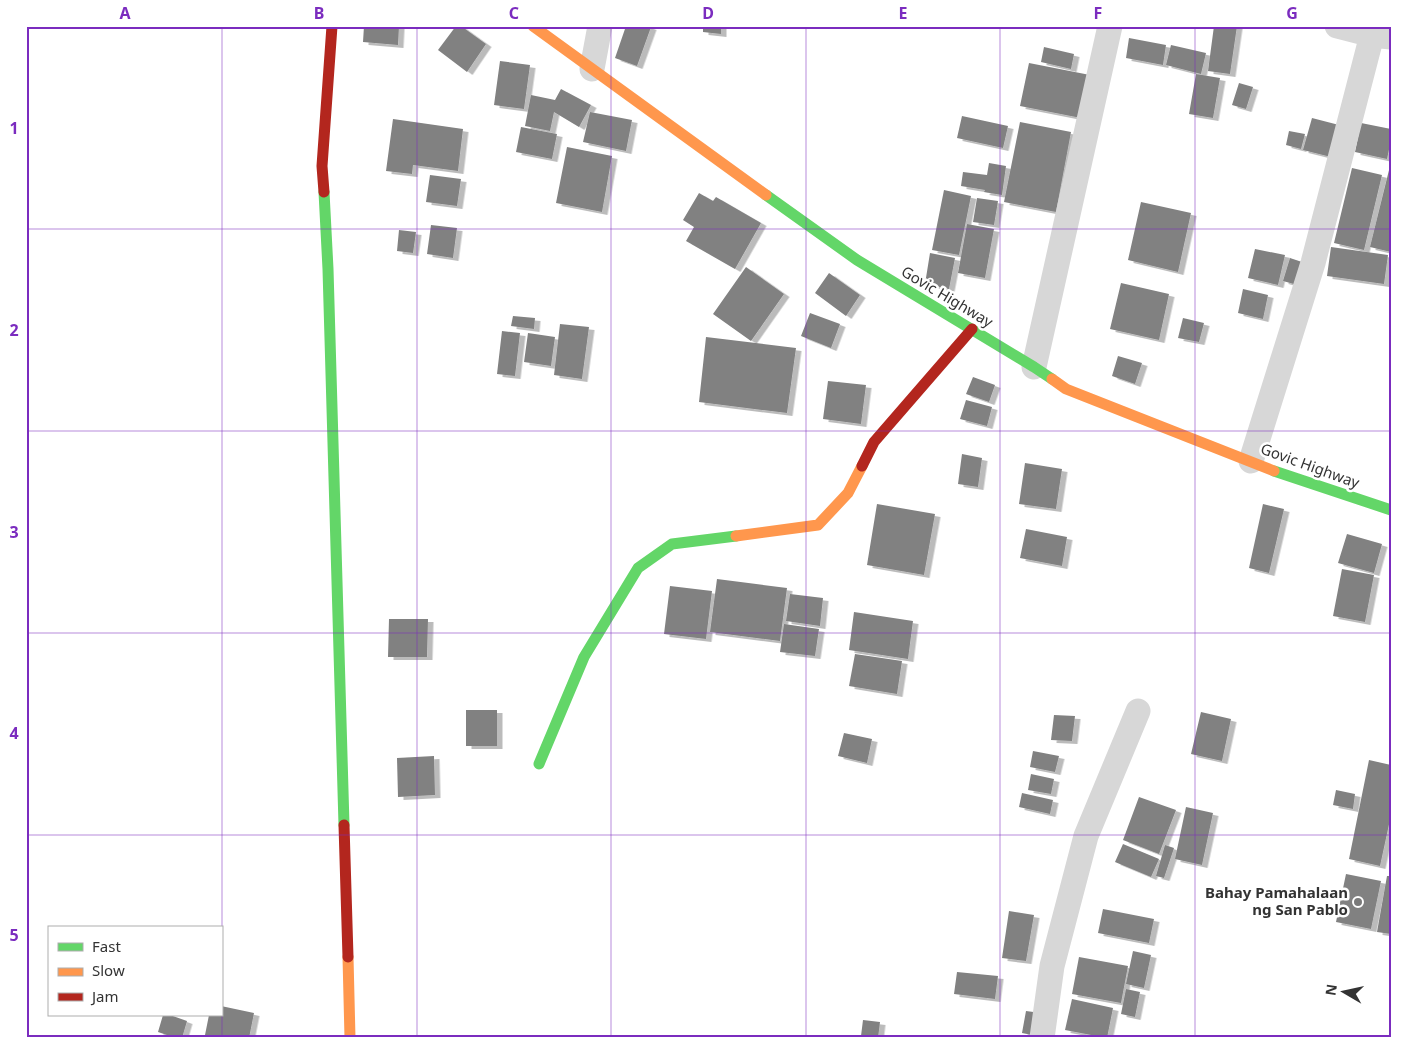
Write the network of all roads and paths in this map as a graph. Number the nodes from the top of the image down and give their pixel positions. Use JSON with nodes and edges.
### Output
{"nodes":[{"id":1,"x":332,"y":26,"type":"edge"},
{"id":2,"x":532,"y":26,"type":"edge"},
{"id":3,"x":600,"y":26,"type":"edge"},
{"id":4,"x":1110,"y":26,"type":"edge"},
{"id":5,"x":1337,"y":26,"type":"edge"},
{"id":6,"x":1381,"y":36,"type":"edge"},
{"id":7,"x":592,"y":69,"type":"junction"},
{"id":8,"x":972,"y":329,"type":"junction"},
{"id":9,"x":1034,"y":367,"type":"junction"},
{"id":10,"x":1251,"y":461,"type":"junction"},
{"id":11,"x":1391,"y":510,"type":"edge"},
{"id":12,"x":1138,"y":711,"type":"dead end"},
{"id":13,"x":539,"y":764,"type":"dead end"},
{"id":14,"x":350,"y":1038,"type":"edge"},
{"id":15,"x":1042,"y":1038,"type":"edge"}],
"edges":[{"from":1,"to":14,"type":"street"},
{"from":2,"to":7,"type":"street","name":"Govic Highway"},
{"from":3,"to":7,"type":"street"},
{"from":4,"to":9,"type":"street"},
{"from":5,"to":6,"type":"street"},
{"from":6,"to":10,"type":"street"},
{"from":7,"to":8,"type":"street","name":"Govic Highway"},
{"from":8,"to":9,"type":"street","name":"Govic Highway"},
{"from":8,"to":13,"type":"street"},
{"from":9,"to":10,"type":"street","name":"Govic Highway"},
{"from":10,"to":11,"type":"street","name":"Govic Highway"},
{"from":12,"to":15,"type":"street"}]}
